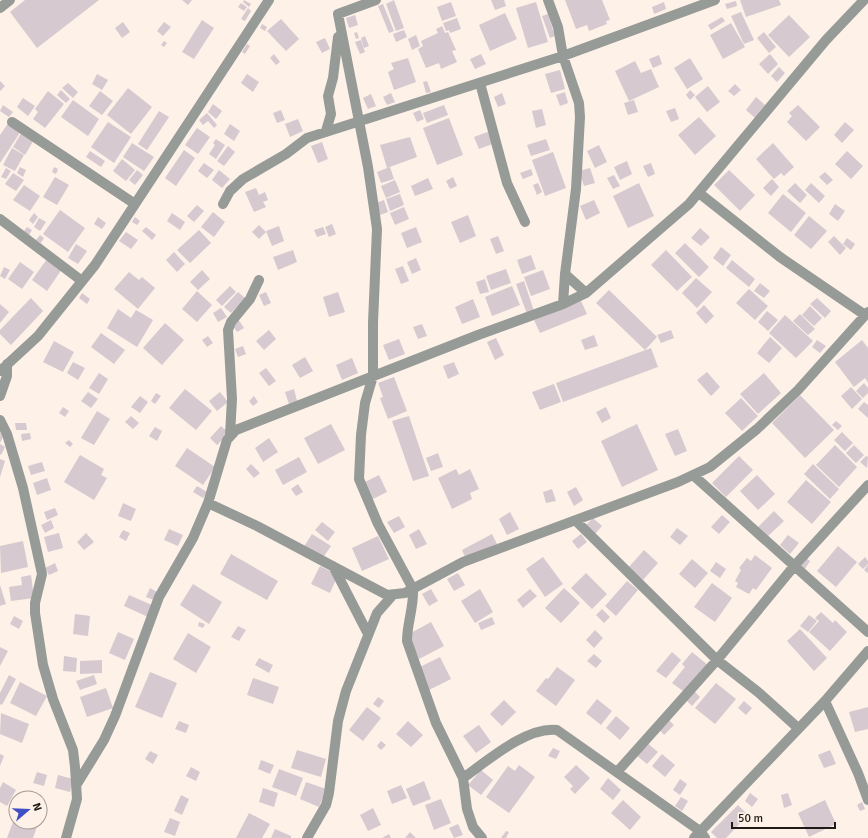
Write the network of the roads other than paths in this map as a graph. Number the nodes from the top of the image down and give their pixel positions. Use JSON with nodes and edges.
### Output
{"nodes":[{"id":1,"x":10,"y":0,"type":"edge"},
{"id":2,"x":269,"y":0,"type":"edge"},
{"id":3,"x":376,"y":0,"type":"edge"},
{"id":4,"x":548,"y":0,"type":"edge"},
{"id":5,"x":715,"y":0,"type":"edge"},
{"id":6,"x":864,"y":0,"type":"edge"},
{"id":7,"x":0,"y":8,"type":"edge"},
{"id":8,"x":340,"y":28,"type":"junction"},
{"id":9,"x":563,"y":56,"type":"junction"},
{"id":10,"x":480,"y":83,"type":"junction"},
{"id":11,"x":12,"y":122,"type":"dead end"},
{"id":12,"x":359,"y":122,"type":"junction"},
{"id":13,"x":326,"y":131,"type":"junction"},
{"id":14,"x":699,"y":193,"type":"junction"},
{"id":15,"x":135,"y":204,"type":"junction"},
{"id":16,"x":223,"y":204,"type":"dead end"},
{"id":17,"x":0,"y":219,"type":"edge"},
{"id":18,"x":525,"y":222,"type":"dead end"},
{"id":19,"x":0,"y":228,"type":"edge"},
{"id":20,"x":17,"y":231,"type":"junction"},
{"id":21,"x":565,"y":274,"type":"junction"},
{"id":22,"x":259,"y":280,"type":"dead end"},
{"id":23,"x":82,"y":282,"type":"junction"},
{"id":24,"x":586,"y":293,"type":"junction"},
{"id":25,"x":562,"y":304,"type":"junction"},
{"id":26,"x":866,"y":313,"type":"edge"},
{"id":27,"x":4,"y":367,"type":"edge"},
{"id":28,"x":373,"y":376,"type":"junction"},
{"id":29,"x":0,"y":396,"type":"edge"},
{"id":30,"x":0,"y":420,"type":"edge"},
{"id":31,"x":230,"y":435,"type":"junction"},
{"id":32,"x":693,"y":475,"type":"junction"},
{"id":33,"x":868,"y":485,"type":"edge"},
{"id":34,"x":208,"y":503,"type":"junction"},
{"id":35,"x":576,"y":521,"type":"junction"},
{"id":36,"x":795,"y":565,"type":"junction"},
{"id":37,"x":333,"y":566,"type":"junction"},
{"id":38,"x":414,"y":589,"type":"junction"},
{"id":39,"x":392,"y":596,"type":"junction"},
{"id":40,"x":868,"y":632,"type":"edge"},
{"id":41,"x":368,"y":634,"type":"junction"},
{"id":42,"x":868,"y":651,"type":"edge"},
{"id":43,"x":717,"y":660,"type":"junction"},
{"id":44,"x":825,"y":701,"type":"junction"},
{"id":45,"x":798,"y":728,"type":"junction"},
{"id":46,"x":617,"y":772,"type":"junction"},
{"id":47,"x":463,"y":778,"type":"junction"},
{"id":48,"x":77,"y":784,"type":"junction"},
{"id":49,"x":868,"y":800,"type":"edge"},
{"id":50,"x":700,"y":836,"type":"edge"},
{"id":51,"x":66,"y":838,"type":"edge"},
{"id":52,"x":307,"y":838,"type":"edge"},
{"id":53,"x":482,"y":838,"type":"edge"}],
"edges":[{"from":1,"to":7,"type":"street"},
{"from":2,"to":15,"type":"street"},
{"from":3,"to":8,"type":"street"},
{"from":4,"to":9,"type":"street"},
{"from":5,"to":9,"type":"street"},
{"from":6,"to":14,"type":"street"},
{"from":8,"to":12,"type":"street"},
{"from":8,"to":13,"type":"street"},
{"from":9,"to":10,"type":"street"},
{"from":9,"to":21,"type":"street"},
{"from":10,"to":12,"type":"street"},
{"from":10,"to":18,"type":"street"},
{"from":11,"to":15,"type":"street"},
{"from":12,"to":13,"type":"street"},
{"from":12,"to":28,"type":"street"},
{"from":13,"to":16,"type":"street"},
{"from":14,"to":24,"type":"street"},
{"from":14,"to":26,"type":"street"},
{"from":15,"to":23,"type":"street"},
{"from":17,"to":20,"type":"street"},
{"from":19,"to":20,"type":"street"},
{"from":20,"to":23,"type":"street"},
{"from":21,"to":24,"type":"street"},
{"from":21,"to":25,"type":"street"},
{"from":22,"to":31,"type":"street"},
{"from":23,"to":27,"type":"street"},
{"from":24,"to":25,"type":"street"},
{"from":25,"to":28,"type":"street"},
{"from":26,"to":32,"type":"street"},
{"from":27,"to":29,"type":"street"},
{"from":28,"to":31,"type":"street"},
{"from":28,"to":38,"type":"street"},
{"from":30,"to":48,"type":"street"},
{"from":31,"to":34,"type":"street"},
{"from":32,"to":35,"type":"street"},
{"from":32,"to":36,"type":"street"},
{"from":33,"to":36,"type":"street"},
{"from":34,"to":37,"type":"street"},
{"from":34,"to":48,"type":"street"},
{"from":35,"to":38,"type":"street"},
{"from":35,"to":43,"type":"street"},
{"from":36,"to":40,"type":"street"},
{"from":36,"to":43,"type":"street"},
{"from":37,"to":39,"type":"street"},
{"from":37,"to":41,"type":"street"},
{"from":38,"to":39,"type":"street"},
{"from":38,"to":47,"type":"street"},
{"from":39,"to":41,"type":"street"},
{"from":41,"to":52,"type":"street"},
{"from":42,"to":44,"type":"street"},
{"from":43,"to":45,"type":"street"},
{"from":43,"to":46,"type":"street"},
{"from":44,"to":45,"type":"street"},
{"from":44,"to":49,"type":"street"},
{"from":45,"to":50,"type":"street"},
{"from":46,"to":47,"type":"street"},
{"from":46,"to":50,"type":"street"},
{"from":47,"to":53,"type":"street"},
{"from":48,"to":51,"type":"street"}]}
